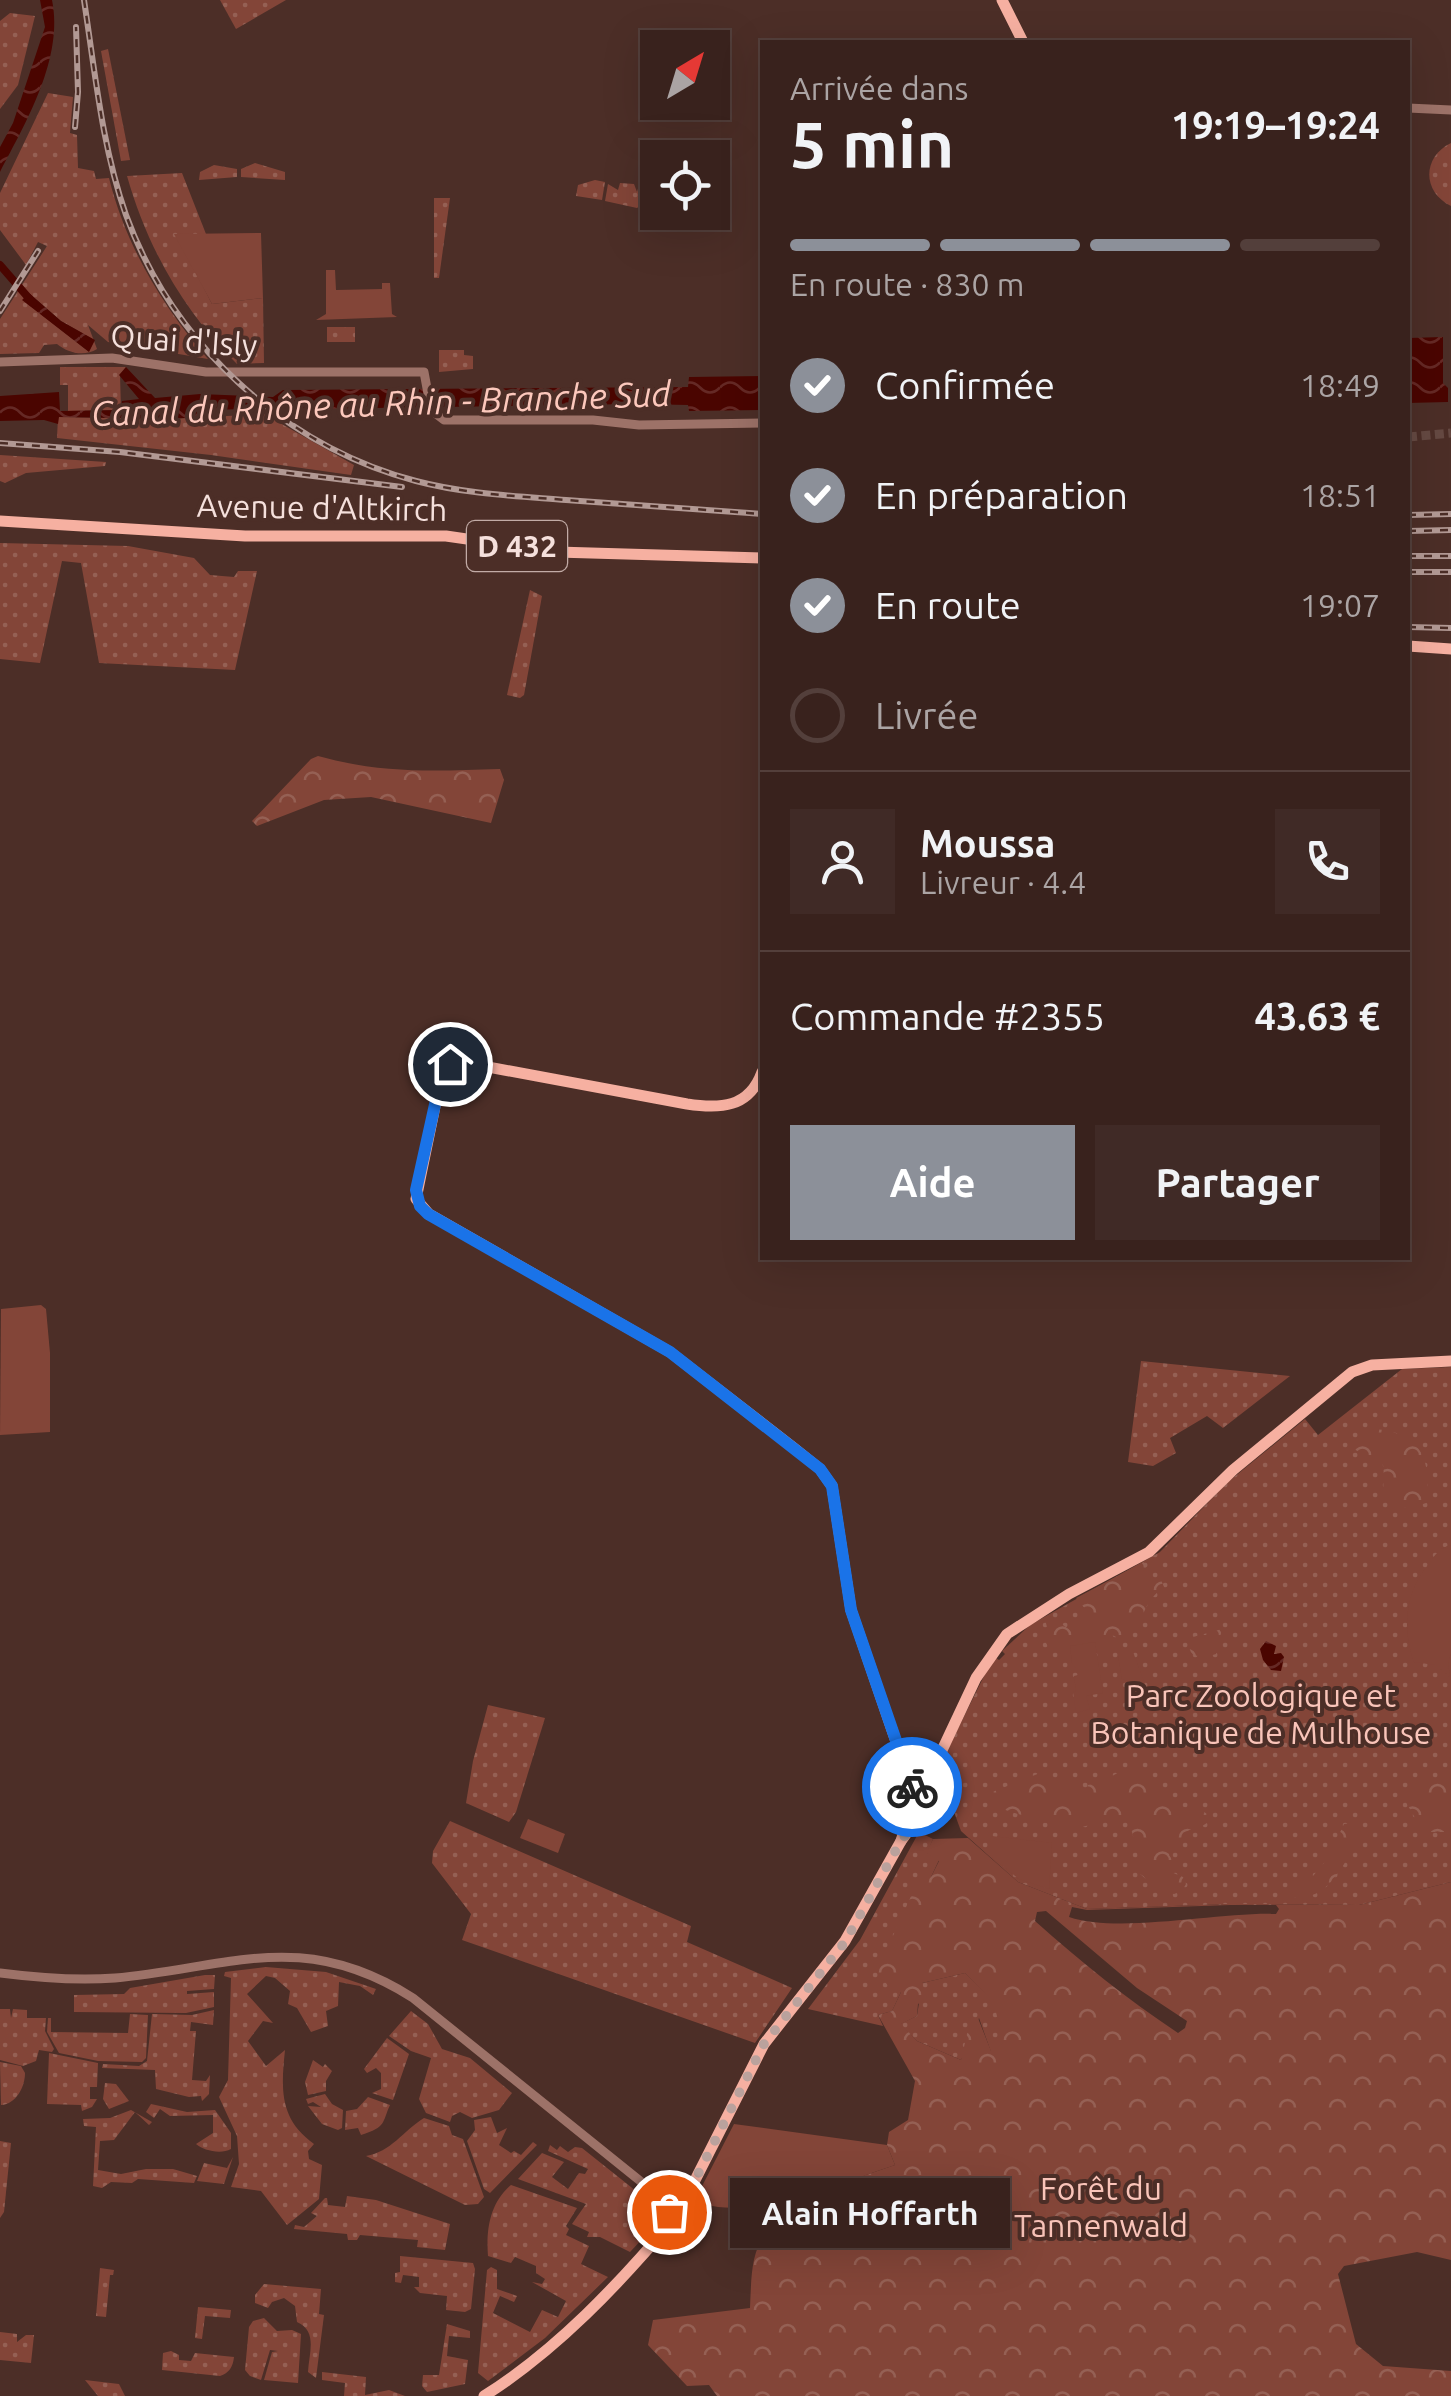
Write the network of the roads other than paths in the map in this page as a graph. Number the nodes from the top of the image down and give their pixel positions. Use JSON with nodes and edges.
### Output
{"nodes":[{"id":1,"x":1002,"y":0,"type":"edge"},
{"id":2,"x":1022,"y":40,"type":"edge"},
{"id":3,"x":1410,"y":108,"type":"edge"},
{"id":4,"x":1451,"y":110,"type":"edge"},
{"id":5,"x":0,"y":362,"type":"edge"},
{"id":6,"x":760,"y":423,"type":"edge"},
{"id":7,"x":0,"y":521,"type":"edge"},
{"id":8,"x":760,"y":558,"type":"edge"},
{"id":9,"x":1410,"y":646,"type":"edge"},
{"id":10,"x":1451,"y":649,"type":"edge"},
{"id":11,"x":760,"y":1075,"type":"edge"},
{"id":12,"x":1451,"y":1361,"type":"edge"},
{"id":13,"x":918,"y":1796,"type":"junction"},
{"id":14,"x":914,"y":1816,"type":"junction"},
{"id":15,"x":0,"y":1973,"type":"edge"},
{"id":16,"x":686,"y":2198,"type":"junction"},
{"id":17,"x":670,"y":2205,"type":"junction"},
{"id":18,"x":674,"y":2219,"type":"junction"},
{"id":19,"x":484,"y":2396,"type":"edge"}],
"edges":[{"from":1,"to":2,"type":"main road"},
{"from":3,"to":4,"type":"street"},
{"from":5,"to":6,"type":"street","name":"Quai d'Isly"},
{"from":7,"to":8,"type":"main road","name":"Avenue d'Altkirch","number":"D 432"},
{"from":9,"to":10,"type":"main road"},
{"from":11,"to":13,"type":"main road"},
{"from":12,"to":13,"type":"main road"},
{"from":13,"to":14,"type":"main road"},
{"from":13,"to":14,"type":"main road"},
{"from":14,"to":16,"type":"main road"},
{"from":15,"to":17,"type":"street"},
{"from":16,"to":17,"type":"main road"},
{"from":16,"to":18,"type":"main road"},
{"from":17,"to":18,"type":"main road"},
{"from":18,"to":19,"type":"main road"}]}
